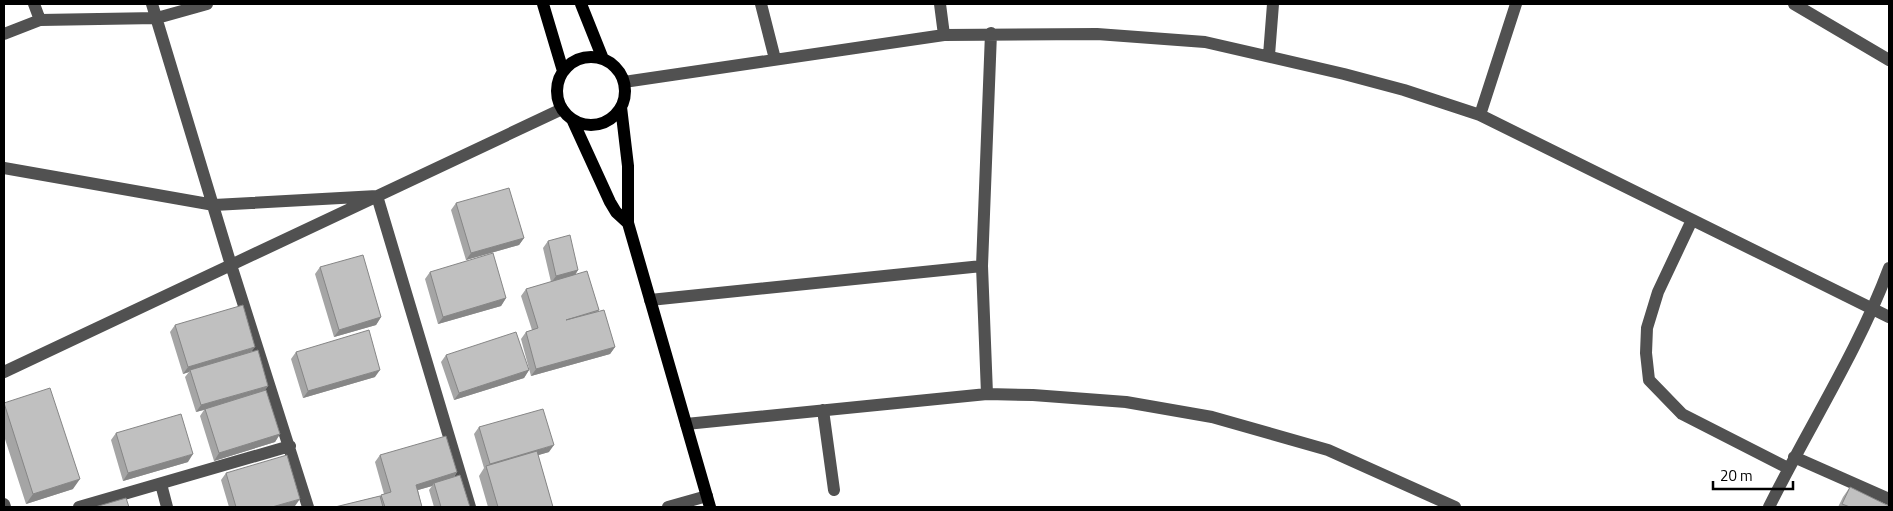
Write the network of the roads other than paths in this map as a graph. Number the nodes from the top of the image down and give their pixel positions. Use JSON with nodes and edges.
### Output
{"nodes":[{"id":1,"x":34,"y":4,"type":"edge"},
{"id":2,"x":152,"y":4,"type":"edge"},
{"id":3,"x":207,"y":4,"type":"edge"},
{"id":4,"x":543,"y":4,"type":"edge"},
{"id":5,"x":581,"y":4,"type":"edge"},
{"id":6,"x":761,"y":4,"type":"edge"},
{"id":7,"x":940,"y":4,"type":"edge"},
{"id":8,"x":1273,"y":4,"type":"edge"},
{"id":9,"x":1516,"y":4,"type":"edge"},
{"id":10,"x":1794,"y":4,"type":"edge"},
{"id":11,"x":157,"y":18,"type":"junction"},
{"id":12,"x":40,"y":20,"type":"junction"},
{"id":13,"x":991,"y":33,"type":"junction"},
{"id":14,"x":4,"y":34,"type":"edge"},
{"id":15,"x":944,"y":34,"type":"junction"},
{"id":16,"x":1269,"y":55,"type":"junction"},
{"id":17,"x":603,"y":58,"type":"junction"},
{"id":18,"x":775,"y":59,"type":"junction"},
{"id":19,"x":1889,"y":60,"type":"edge"},
{"id":20,"x":563,"y":70,"type":"junction"},
{"id":21,"x":624,"y":82,"type":"junction"},
{"id":22,"x":621,"y":107,"type":"junction"},
{"id":23,"x":562,"y":109,"type":"junction"},
{"id":24,"x":1480,"y":115,"type":"junction"},
{"id":25,"x":572,"y":119,"type":"junction"},
{"id":26,"x":4,"y":168,"type":"edge"},
{"id":27,"x":377,"y":196,"type":"junction"},
{"id":28,"x":214,"y":205,"type":"junction"},
{"id":29,"x":1692,"y":220,"type":"junction"},
{"id":30,"x":628,"y":223,"type":"junction"},
{"id":31,"x":231,"y":265,"type":"junction"},
{"id":32,"x":982,"y":266,"type":"junction"},
{"id":33,"x":1889,"y":268,"type":"edge"},
{"id":34,"x":650,"y":300,"type":"junction"},
{"id":35,"x":1874,"y":310,"type":"junction"},
{"id":36,"x":1889,"y":316,"type":"edge"},
{"id":37,"x":4,"y":372,"type":"edge"},
{"id":38,"x":987,"y":394,"type":"junction"},
{"id":39,"x":823,"y":410,"type":"junction"},
{"id":40,"x":686,"y":424,"type":"junction"},
{"id":41,"x":290,"y":446,"type":"junction"},
{"id":42,"x":1791,"y":462,"type":"junction"},
{"id":43,"x":161,"y":484,"type":"junction"},
{"id":44,"x":834,"y":490,"type":"dead end"},
{"id":45,"x":1889,"y":499,"type":"edge"},
{"id":46,"x":708,"y":502,"type":"edge"},
{"id":47,"x":79,"y":507,"type":"edge"},
{"id":48,"x":168,"y":507,"type":"edge"},
{"id":49,"x":308,"y":507,"type":"edge"},
{"id":50,"x":470,"y":507,"type":"edge"},
{"id":51,"x":668,"y":507,"type":"edge"},
{"id":52,"x":1455,"y":507,"type":"edge"},
{"id":53,"x":1769,"y":507,"type":"edge"}],
"edges":[{"from":1,"to":12,"type":"street"},
{"from":2,"to":11,"type":"street"},
{"from":3,"to":11,"type":"street"},
{"from":4,"to":20,"type":"main road"},
{"from":5,"to":17,"type":"main road"},
{"from":6,"to":18,"type":"street"},
{"from":7,"to":15,"type":"street"},
{"from":8,"to":16,"type":"street"},
{"from":9,"to":24,"type":"street"},
{"from":10,"to":19,"type":"street"},
{"from":11,"to":12,"type":"street"},
{"from":11,"to":28,"type":"street"},
{"from":12,"to":14,"type":"street"},
{"from":13,"to":15,"type":"street"},
{"from":13,"to":16,"type":"street"},
{"from":13,"to":32,"type":"street"},
{"from":15,"to":18,"type":"street"},
{"from":16,"to":24,"type":"street"},
{"from":17,"to":20,"type":"main road"},
{"from":17,"to":21,"type":"main road"},
{"from":18,"to":21,"type":"street"},
{"from":20,"to":23,"type":"main road"},
{"from":21,"to":22,"type":"main road"},
{"from":22,"to":25,"type":"main road"},
{"from":22,"to":30,"type":"main road"},
{"from":23,"to":25,"type":"main road"},
{"from":23,"to":27,"type":"street"},
{"from":24,"to":29,"type":"street"},
{"from":25,"to":30,"type":"main road"},
{"from":26,"to":28,"type":"street"},
{"from":27,"to":28,"type":"street"},
{"from":27,"to":31,"type":"street"},
{"from":27,"to":50,"type":"street"},
{"from":28,"to":31,"type":"street"},
{"from":29,"to":35,"type":"street"},
{"from":29,"to":42,"type":"street"},
{"from":30,"to":34,"type":"main road"},
{"from":31,"to":37,"type":"street"},
{"from":31,"to":41,"type":"street"},
{"from":32,"to":34,"type":"street"},
{"from":32,"to":38,"type":"street"},
{"from":33,"to":35,"type":"street"},
{"from":34,"to":40,"type":"main road"},
{"from":35,"to":36,"type":"street"},
{"from":35,"to":42,"type":"street"},
{"from":38,"to":39,"type":"street"},
{"from":38,"to":52,"type":"street"},
{"from":39,"to":40,"type":"street"},
{"from":39,"to":44,"type":"street"},
{"from":40,"to":46,"type":"main road"},
{"from":41,"to":43,"type":"street"},
{"from":41,"to":49,"type":"street"},
{"from":42,"to":45,"type":"street"},
{"from":42,"to":53,"type":"street"},
{"from":43,"to":47,"type":"street"},
{"from":43,"to":48,"type":"street"},
{"from":46,"to":51,"type":"street"}]}
